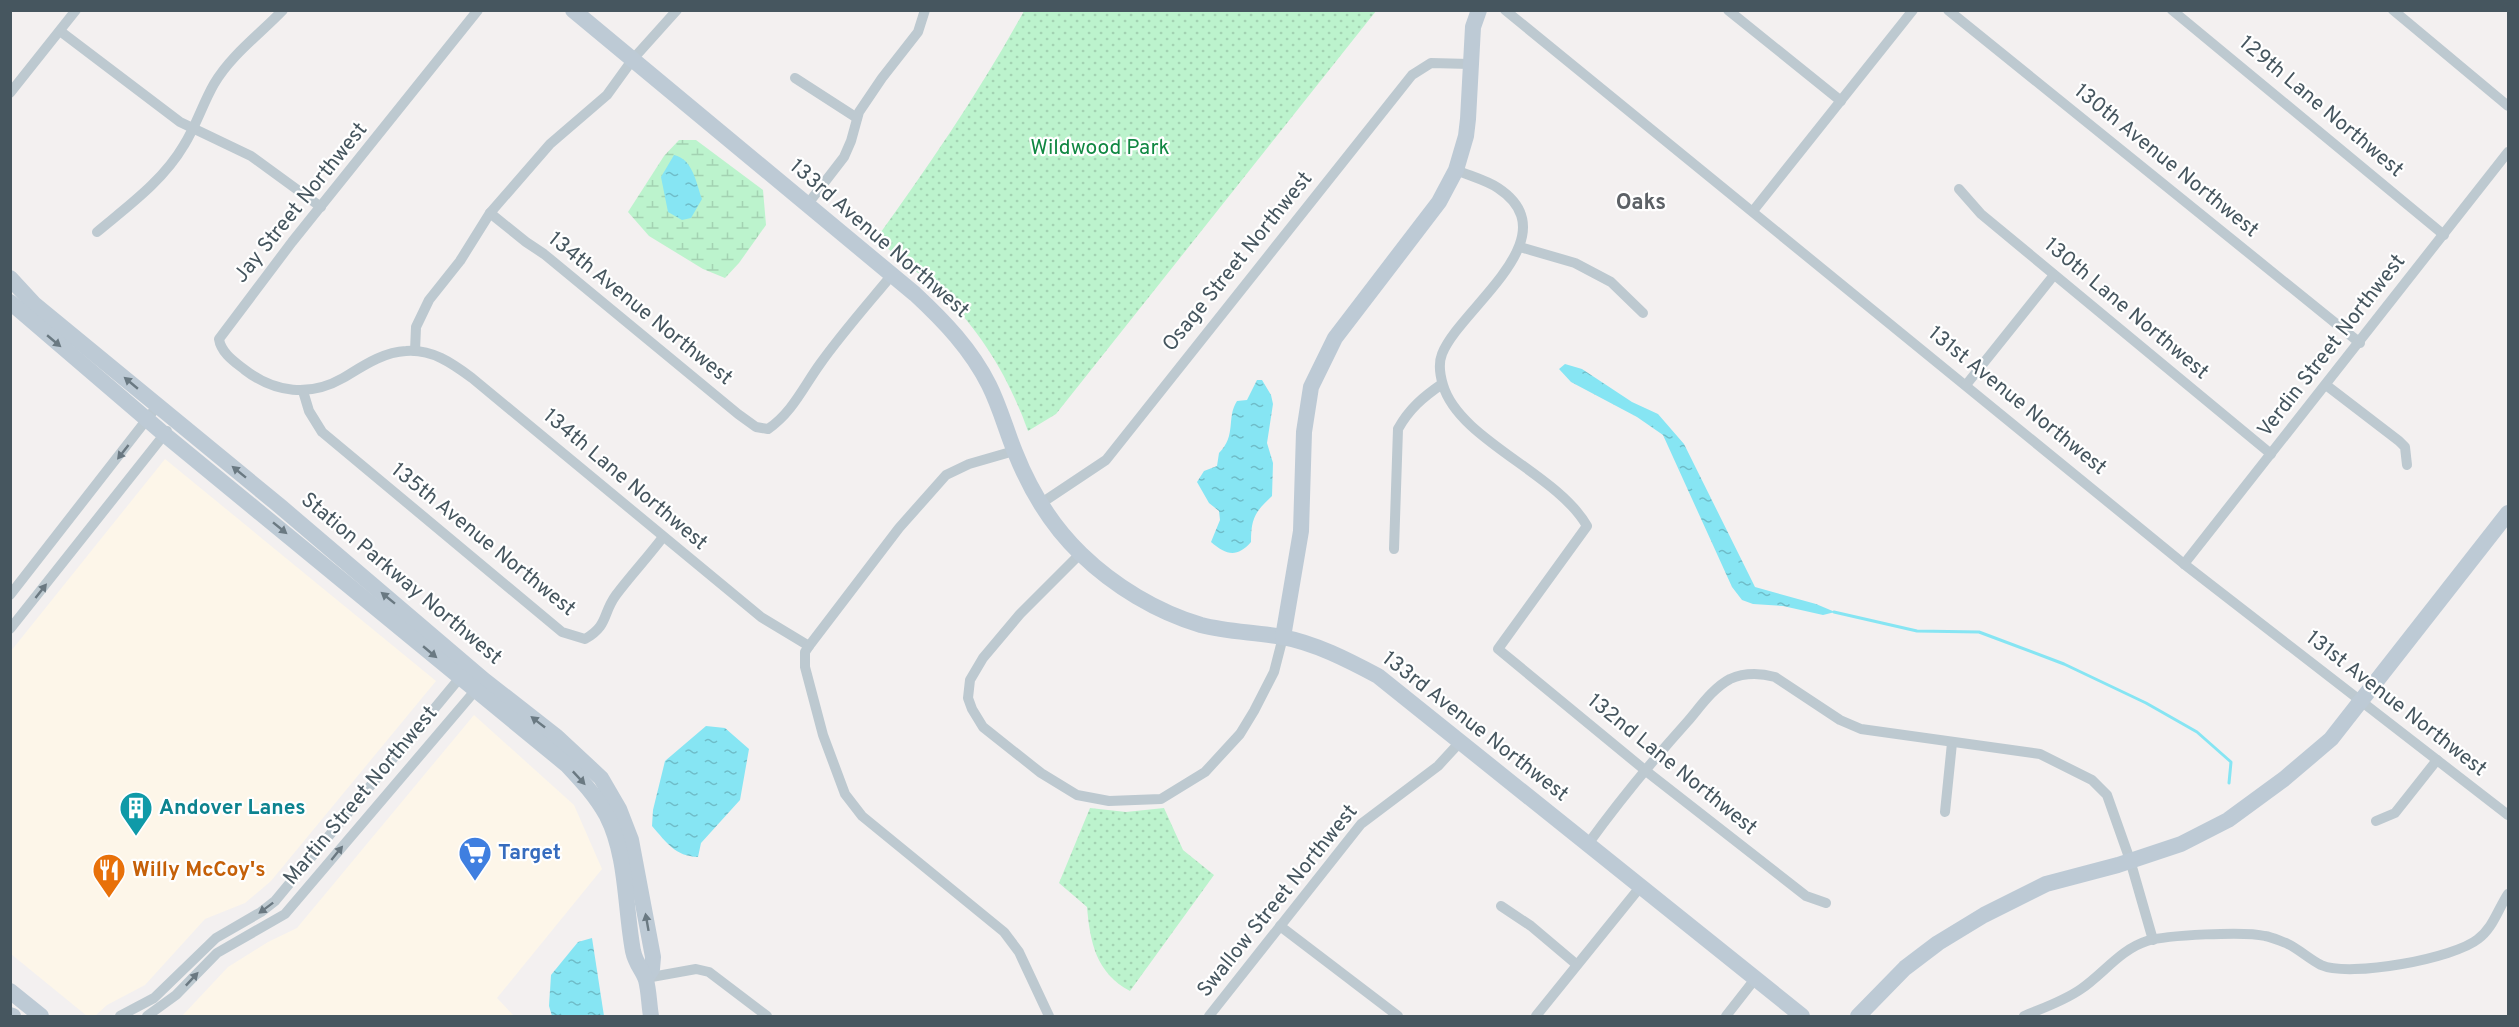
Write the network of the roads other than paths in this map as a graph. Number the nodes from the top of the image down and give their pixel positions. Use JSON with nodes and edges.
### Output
{"nodes":[{"id":1,"x":76,"y":10,"type":"edge"},
{"id":2,"x":283,"y":10,"type":"edge"},
{"id":3,"x":478,"y":10,"type":"edge"},
{"id":4,"x":573,"y":10,"type":"edge"},
{"id":5,"x":677,"y":10,"type":"edge"},
{"id":6,"x":925,"y":10,"type":"edge"},
{"id":7,"x":1479,"y":10,"type":"edge"},
{"id":8,"x":1505,"y":10,"type":"edge"},
{"id":9,"x":1913,"y":10,"type":"edge"},
{"id":10,"x":1948,"y":10,"type":"edge"},
{"id":11,"x":2172,"y":10,"type":"edge"},
{"id":12,"x":1729,"y":11,"type":"edge"},
{"id":13,"x":2393,"y":11,"type":"edge"},
{"id":14,"x":60,"y":31,"type":"junction"},
{"id":15,"x":633,"y":59,"type":"junction"},
{"id":16,"x":1470,"y":64,"type":"junction"},
{"id":17,"x":795,"y":78,"type":"dead end"},
{"id":18,"x":10,"y":93,"type":"edge"},
{"id":19,"x":1841,"y":101,"type":"junction"},
{"id":20,"x":2508,"y":106,"type":"edge"},
{"id":21,"x":857,"y":118,"type":"junction"},
{"id":22,"x":193,"y":128,"type":"junction"},
{"id":23,"x":2508,"y":152,"type":"edge"},
{"id":24,"x":1456,"y":170,"type":"junction"},
{"id":25,"x":1959,"y":189,"type":"dead end"},
{"id":26,"x":807,"y":205,"type":"junction"},
{"id":27,"x":321,"y":207,"type":"junction"},
{"id":28,"x":1753,"y":211,"type":"junction"},
{"id":29,"x":490,"y":213,"type":"junction"},
{"id":30,"x":97,"y":232,"type":"dead end"},
{"id":31,"x":2444,"y":235,"type":"junction"},
{"id":32,"x":1520,"y":247,"type":"junction"},
{"id":33,"x":2054,"y":275,"type":"junction"},
{"id":34,"x":891,"y":276,"type":"junction"},
{"id":35,"x":10,"y":278,"type":"edge"},
{"id":36,"x":10,"y":302,"type":"edge"},
{"id":37,"x":1643,"y":313,"type":"dead end"},
{"id":38,"x":2360,"y":342,"type":"junction"},
{"id":39,"x":415,"y":351,"type":"junction"},
{"id":40,"x":1442,"y":384,"type":"junction"},
{"id":41,"x":1966,"y":385,"type":"junction"},
{"id":42,"x":2326,"y":385,"type":"junction"},
{"id":43,"x":303,"y":392,"type":"junction"},
{"id":44,"x":158,"y":405,"type":"junction"},
{"id":45,"x":148,"y":420,"type":"junction"},
{"id":46,"x":176,"y":421,"type":"junction"},
{"id":47,"x":164,"y":434,"type":"junction"},
{"id":48,"x":1014,"y":451,"type":"junction"},
{"id":49,"x":2271,"y":454,"type":"junction"},
{"id":50,"x":2408,"y":465,"type":"dead end"},
{"id":51,"x":1040,"y":504,"type":"junction"},
{"id":52,"x":2508,"y":513,"type":"edge"},
{"id":53,"x":663,"y":537,"type":"junction"},
{"id":54,"x":1394,"y":549,"type":"dead end"},
{"id":55,"x":1080,"y":554,"type":"junction"},
{"id":56,"x":2184,"y":564,"type":"junction"},
{"id":57,"x":10,"y":596,"type":"edge"},
{"id":58,"x":10,"y":629,"type":"edge"},
{"id":59,"x":1283,"y":637,"type":"junction"},
{"id":60,"x":809,"y":646,"type":"junction"},
{"id":61,"x":465,"y":672,"type":"junction"},
{"id":62,"x":480,"y":685,"type":"junction"},
{"id":63,"x":2361,"y":701,"type":"junction"},
{"id":64,"x":1461,"y":741,"type":"junction"},
{"id":65,"x":1952,"y":743,"type":"junction"},
{"id":66,"x":2437,"y":760,"type":"junction"},
{"id":67,"x":1646,"y":771,"type":"junction"},
{"id":68,"x":1945,"y":812,"type":"dead end"},
{"id":69,"x":2508,"y":815,"type":"edge"},
{"id":70,"x":2376,"y":821,"type":"dead end"},
{"id":71,"x":1588,"y":844,"type":"junction"},
{"id":72,"x":2130,"y":860,"type":"junction"},
{"id":73,"x":1641,"y":886,"type":"junction"},
{"id":74,"x":2508,"y":894,"type":"edge"},
{"id":75,"x":1826,"y":903,"type":"dead end"},
{"id":76,"x":1501,"y":906,"type":"dead end"},
{"id":77,"x":1280,"y":926,"type":"junction"},
{"id":78,"x":2153,"y":940,"type":"junction"},
{"id":79,"x":1576,"y":964,"type":"junction"},
{"id":80,"x":646,"y":978,"type":"junction"},
{"id":81,"x":1755,"y":979,"type":"junction"},
{"id":82,"x":10,"y":991,"type":"edge"},
{"id":83,"x":41,"y":1017,"type":"edge"},
{"id":84,"x":120,"y":1017,"type":"edge"},
{"id":85,"x":147,"y":1017,"type":"edge"},
{"id":86,"x":651,"y":1017,"type":"edge"},
{"id":87,"x":767,"y":1017,"type":"edge"},
{"id":88,"x":1049,"y":1017,"type":"edge"},
{"id":89,"x":1209,"y":1017,"type":"edge"},
{"id":90,"x":1398,"y":1017,"type":"edge"},
{"id":91,"x":1536,"y":1017,"type":"edge"},
{"id":92,"x":1726,"y":1017,"type":"edge"},
{"id":93,"x":1802,"y":1017,"type":"edge"},
{"id":94,"x":1858,"y":1017,"type":"edge"},
{"id":95,"x":2024,"y":1017,"type":"edge"}],
"edges":[{"from":1,"to":14,"type":"street"},
{"from":2,"to":22,"type":"street"},
{"from":3,"to":27,"type":"street","name":"Jay Street Northwest"},
{"from":4,"to":15,"type":"street","name":"133rd Avenue Northwest"},
{"from":5,"to":15,"type":"street"},
{"from":6,"to":21,"type":"street"},
{"from":7,"to":16,"type":"street"},
{"from":8,"to":28,"type":"street","name":"131st Avenue Northwest"},
{"from":9,"to":19,"type":"street"},
{"from":10,"to":38,"type":"street","name":"130th Avenue Northwest"},
{"from":11,"to":31,"type":"street","name":"129th Lane Northwest"},
{"from":12,"to":19,"type":"street"},
{"from":13,"to":20,"type":"street"},
{"from":14,"to":18,"type":"street"},
{"from":14,"to":22,"type":"street"},
{"from":15,"to":26,"type":"street","name":"133rd Avenue Northwest"},
{"from":15,"to":29,"type":"street"},
{"from":16,"to":24,"type":"street"},
{"from":16,"to":51,"type":"street","name":"Osage Street Northwest"},
{"from":17,"to":21,"type":"street"},
{"from":19,"to":28,"type":"street"},
{"from":21,"to":26,"type":"street"},
{"from":22,"to":27,"type":"street"},
{"from":22,"to":30,"type":"street"},
{"from":23,"to":31,"type":"street","name":"Verdin Street Northwest"},
{"from":24,"to":32,"type":"street"},
{"from":24,"to":59,"type":"street"},
{"from":25,"to":33,"type":"street","name":"130th Lane Northwest"},
{"from":26,"to":34,"type":"street","name":"133rd Avenue Northwest"},
{"from":27,"to":43,"type":"street","name":"Jay Street Northwest"},
{"from":28,"to":41,"type":"street","name":"131st Avenue Northwest"},
{"from":29,"to":34,"type":"street","name":"134th Avenue Northwest"},
{"from":29,"to":39,"type":"street"},
{"from":31,"to":38,"type":"street","name":"Verdin Street Northwest"},
{"from":32,"to":37,"type":"street"},
{"from":32,"to":40,"type":"street"},
{"from":33,"to":41,"type":"street"},
{"from":33,"to":49,"type":"street","name":"130th Lane Northwest"},
{"from":34,"to":48,"type":"street","name":"133rd Avenue Northwest"},
{"from":44,"to":35,"type":"street","name":"Station Parkway Northwest","one_way":true},
{"from":36,"to":45,"type":"street","name":"Station Parkway Northwest","one_way":true},
{"from":38,"to":42,"type":"street","name":"Verdin Street Northwest"},
{"from":39,"to":43,"type":"street"},
{"from":39,"to":53,"type":"street","name":"134th Lane Northwest"},
{"from":40,"to":54,"type":"street"},
{"from":40,"to":67,"type":"street","name":"132nd Lane Northwest"},
{"from":41,"to":56,"type":"street","name":"131st Avenue Northwest"},
{"from":42,"to":49,"type":"street","name":"Verdin Street Northwest"},
{"from":42,"to":50,"type":"street"},
{"from":43,"to":53,"type":"street","name":"135th Avenue Northwest"},
{"from":44,"to":45,"type":"street"},
{"from":44,"to":46,"type":"street","name":"Station Parkway Northwest"},
{"from":45,"to":47,"type":"street","name":"Station Parkway Northwest"},
{"from":45,"to":57,"type":"street","one_way":true},
{"from":46,"to":47,"type":"street"},
{"from":61,"to":46,"type":"street","name":"Station Parkway Northwest","one_way":true},
{"from":58,"to":47,"type":"street","one_way":true},
{"from":47,"to":61,"type":"street","name":"Station Parkway Northwest","one_way":true},
{"from":48,"to":51,"type":"street","name":"133rd Avenue Northwest"},
{"from":48,"to":60,"type":"street"},
{"from":49,"to":56,"type":"street","name":"Verdin Street Northwest"},
{"from":51,"to":55,"type":"street","name":"133rd Avenue Northwest"},
{"from":52,"to":63,"type":"street"},
{"from":53,"to":60,"type":"street","name":"134th Lane Northwest"},
{"from":55,"to":59,"type":"street","name":"133rd Avenue Northwest"},
{"from":55,"to":59,"type":"street"},
{"from":56,"to":63,"type":"street","name":"131st Avenue Northwest"},
{"from":59,"to":64,"type":"street","name":"133rd Avenue Northwest"},
{"from":60,"to":88,"type":"street"},
{"from":61,"to":62,"type":"street","name":"Station Parkway Northwest"},
{"from":61,"to":84,"type":"street","name":"Martin Street Northwest","one_way":true},
{"from":62,"to":80,"type":"street","name":"Station Parkway Northwest"},
{"from":85,"to":62,"type":"street","name":"Martin Street Northwest","one_way":true},
{"from":63,"to":66,"type":"street","name":"131st Avenue Northwest"},
{"from":63,"to":72,"type":"street"},
{"from":64,"to":71,"type":"street","name":"133rd Avenue Northwest"},
{"from":64,"to":77,"type":"street","name":"Swallow Street Northwest"},
{"from":65,"to":67,"type":"street"},
{"from":65,"to":68,"type":"street"},
{"from":65,"to":72,"type":"street"},
{"from":66,"to":69,"type":"street","name":"131st Avenue Northwest"},
{"from":66,"to":70,"type":"street"},
{"from":67,"to":71,"type":"street"},
{"from":67,"to":75,"type":"street","name":"132nd Lane Northwest"},
{"from":71,"to":73,"type":"street","name":"133rd Avenue Northwest"},
{"from":72,"to":78,"type":"street"},
{"from":72,"to":94,"type":"street"},
{"from":73,"to":79,"type":"street"},
{"from":73,"to":81,"type":"street","name":"133rd Avenue Northwest"},
{"from":74,"to":78,"type":"street"},
{"from":76,"to":79,"type":"street"},
{"from":77,"to":89,"type":"street","name":"Swallow Street Northwest"},
{"from":77,"to":90,"type":"street"},
{"from":78,"to":95,"type":"street"},
{"from":79,"to":91,"type":"street"},
{"from":80,"to":86,"type":"street","name":"Station Parkway Northwest"},
{"from":80,"to":87,"type":"street"},
{"from":81,"to":92,"type":"street"},
{"from":81,"to":93,"type":"street","name":"133rd Avenue Northwest"},
{"from":82,"to":83,"type":"street"}]}
